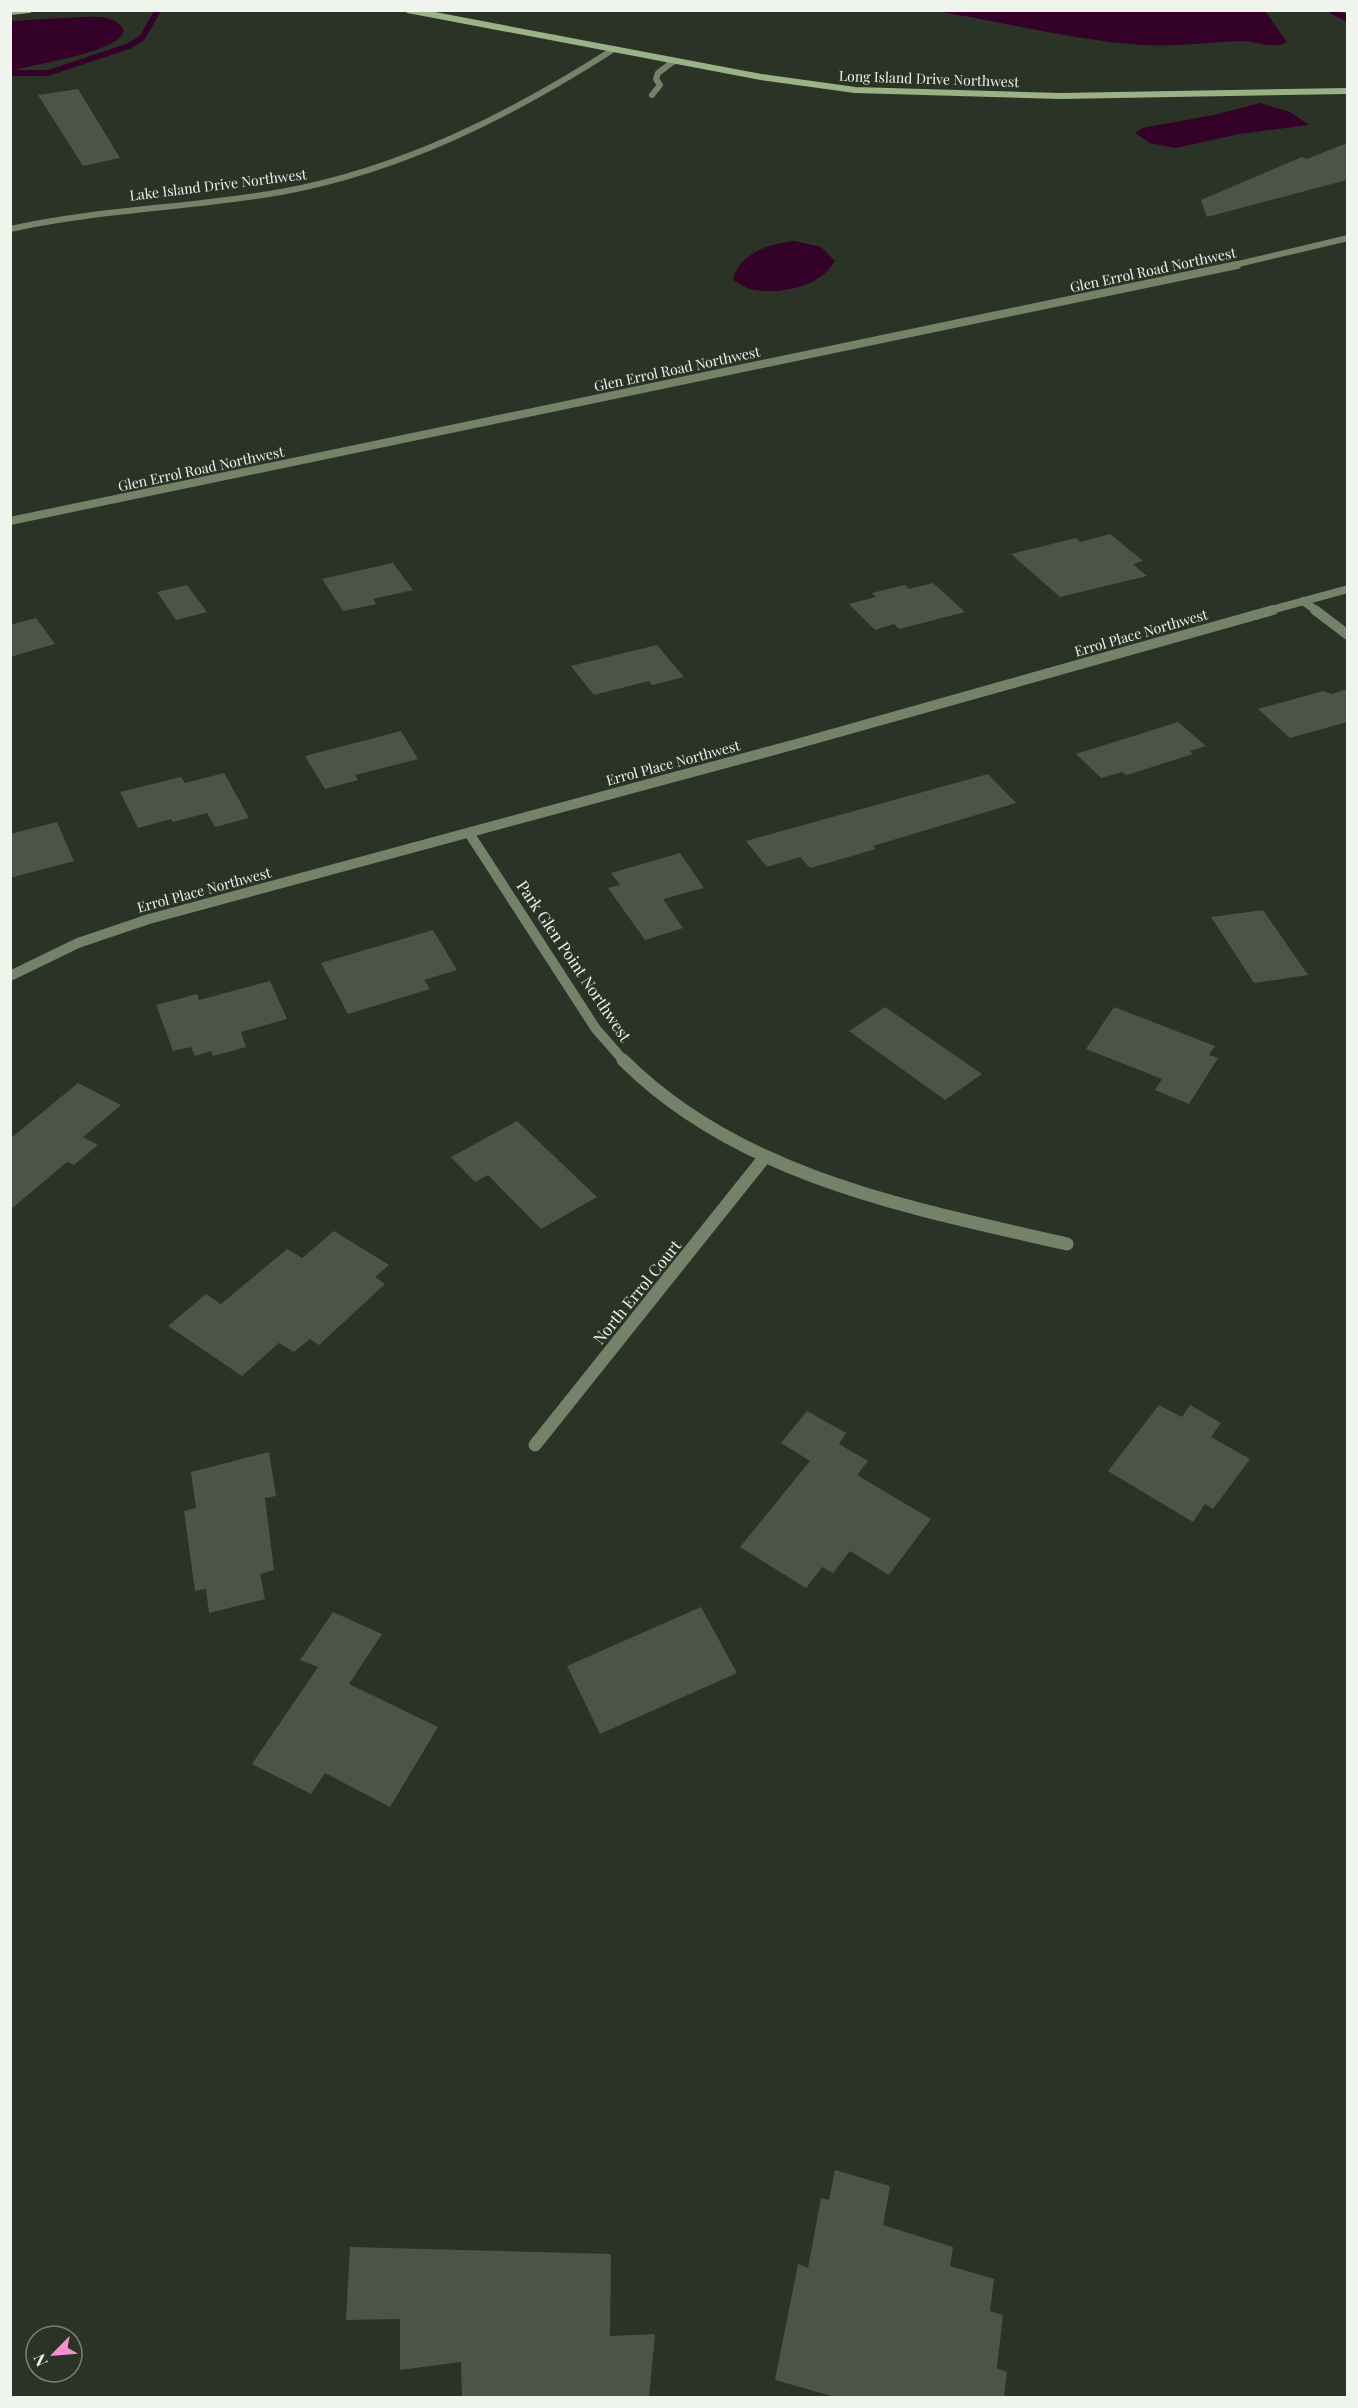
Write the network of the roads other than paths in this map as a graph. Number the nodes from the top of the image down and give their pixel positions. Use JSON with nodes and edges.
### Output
{"nodes":[{"id":1,"x":29,"y":10,"type":"edge"},
{"id":2,"x":408,"y":10,"type":"edge"},
{"id":3,"x":10,"y":12,"type":"edge"},
{"id":4,"x":614,"y":49,"type":"junction"},
{"id":5,"x":674,"y":61,"type":"junction"},
{"id":6,"x":1347,"y":91,"type":"edge"},
{"id":7,"x":652,"y":95,"type":"dead end"},
{"id":8,"x":10,"y":230,"type":"edge"},
{"id":9,"x":1347,"y":237,"type":"edge"},
{"id":10,"x":10,"y":521,"type":"edge"},
{"id":11,"x":1347,"y":589,"type":"edge"},
{"id":12,"x":1303,"y":601,"type":"junction"},
{"id":13,"x":1347,"y":635,"type":"edge"},
{"id":14,"x":469,"y":833,"type":"junction"},
{"id":15,"x":10,"y":976,"type":"edge"},
{"id":16,"x":764,"y":1158,"type":"junction"},
{"id":17,"x":1067,"y":1245,"type":"dead end"},
{"id":18,"x":535,"y":1445,"type":"dead end"}],
"edges":[{"from":1,"to":3,"type":"street"},
{"from":2,"to":4,"type":"street","name":"Long Island Drive Northwest"},
{"from":4,"to":5,"type":"street","name":"Long Island Drive Northwest"},
{"from":4,"to":8,"type":"street","name":"Lake Island Drive Northwest"},
{"from":5,"to":6,"type":"street","name":"Long Island Drive Northwest"},
{"from":5,"to":7,"type":"street"},
{"from":9,"to":10,"type":"street","name":"Glen Errol Road Northwest"},
{"from":11,"to":12,"type":"street","name":"Errol Place Northwest"},
{"from":12,"to":13,"type":"street"},
{"from":12,"to":14,"type":"street","name":"Errol Place Northwest"},
{"from":14,"to":15,"type":"street","name":"Errol Place Northwest"},
{"from":14,"to":16,"type":"street","name":"Park Glen Point Northwest"},
{"from":16,"to":17,"type":"street","name":"Park Glen Point Northwest"},
{"from":16,"to":18,"type":"street","name":"North Errol Court"}]}
